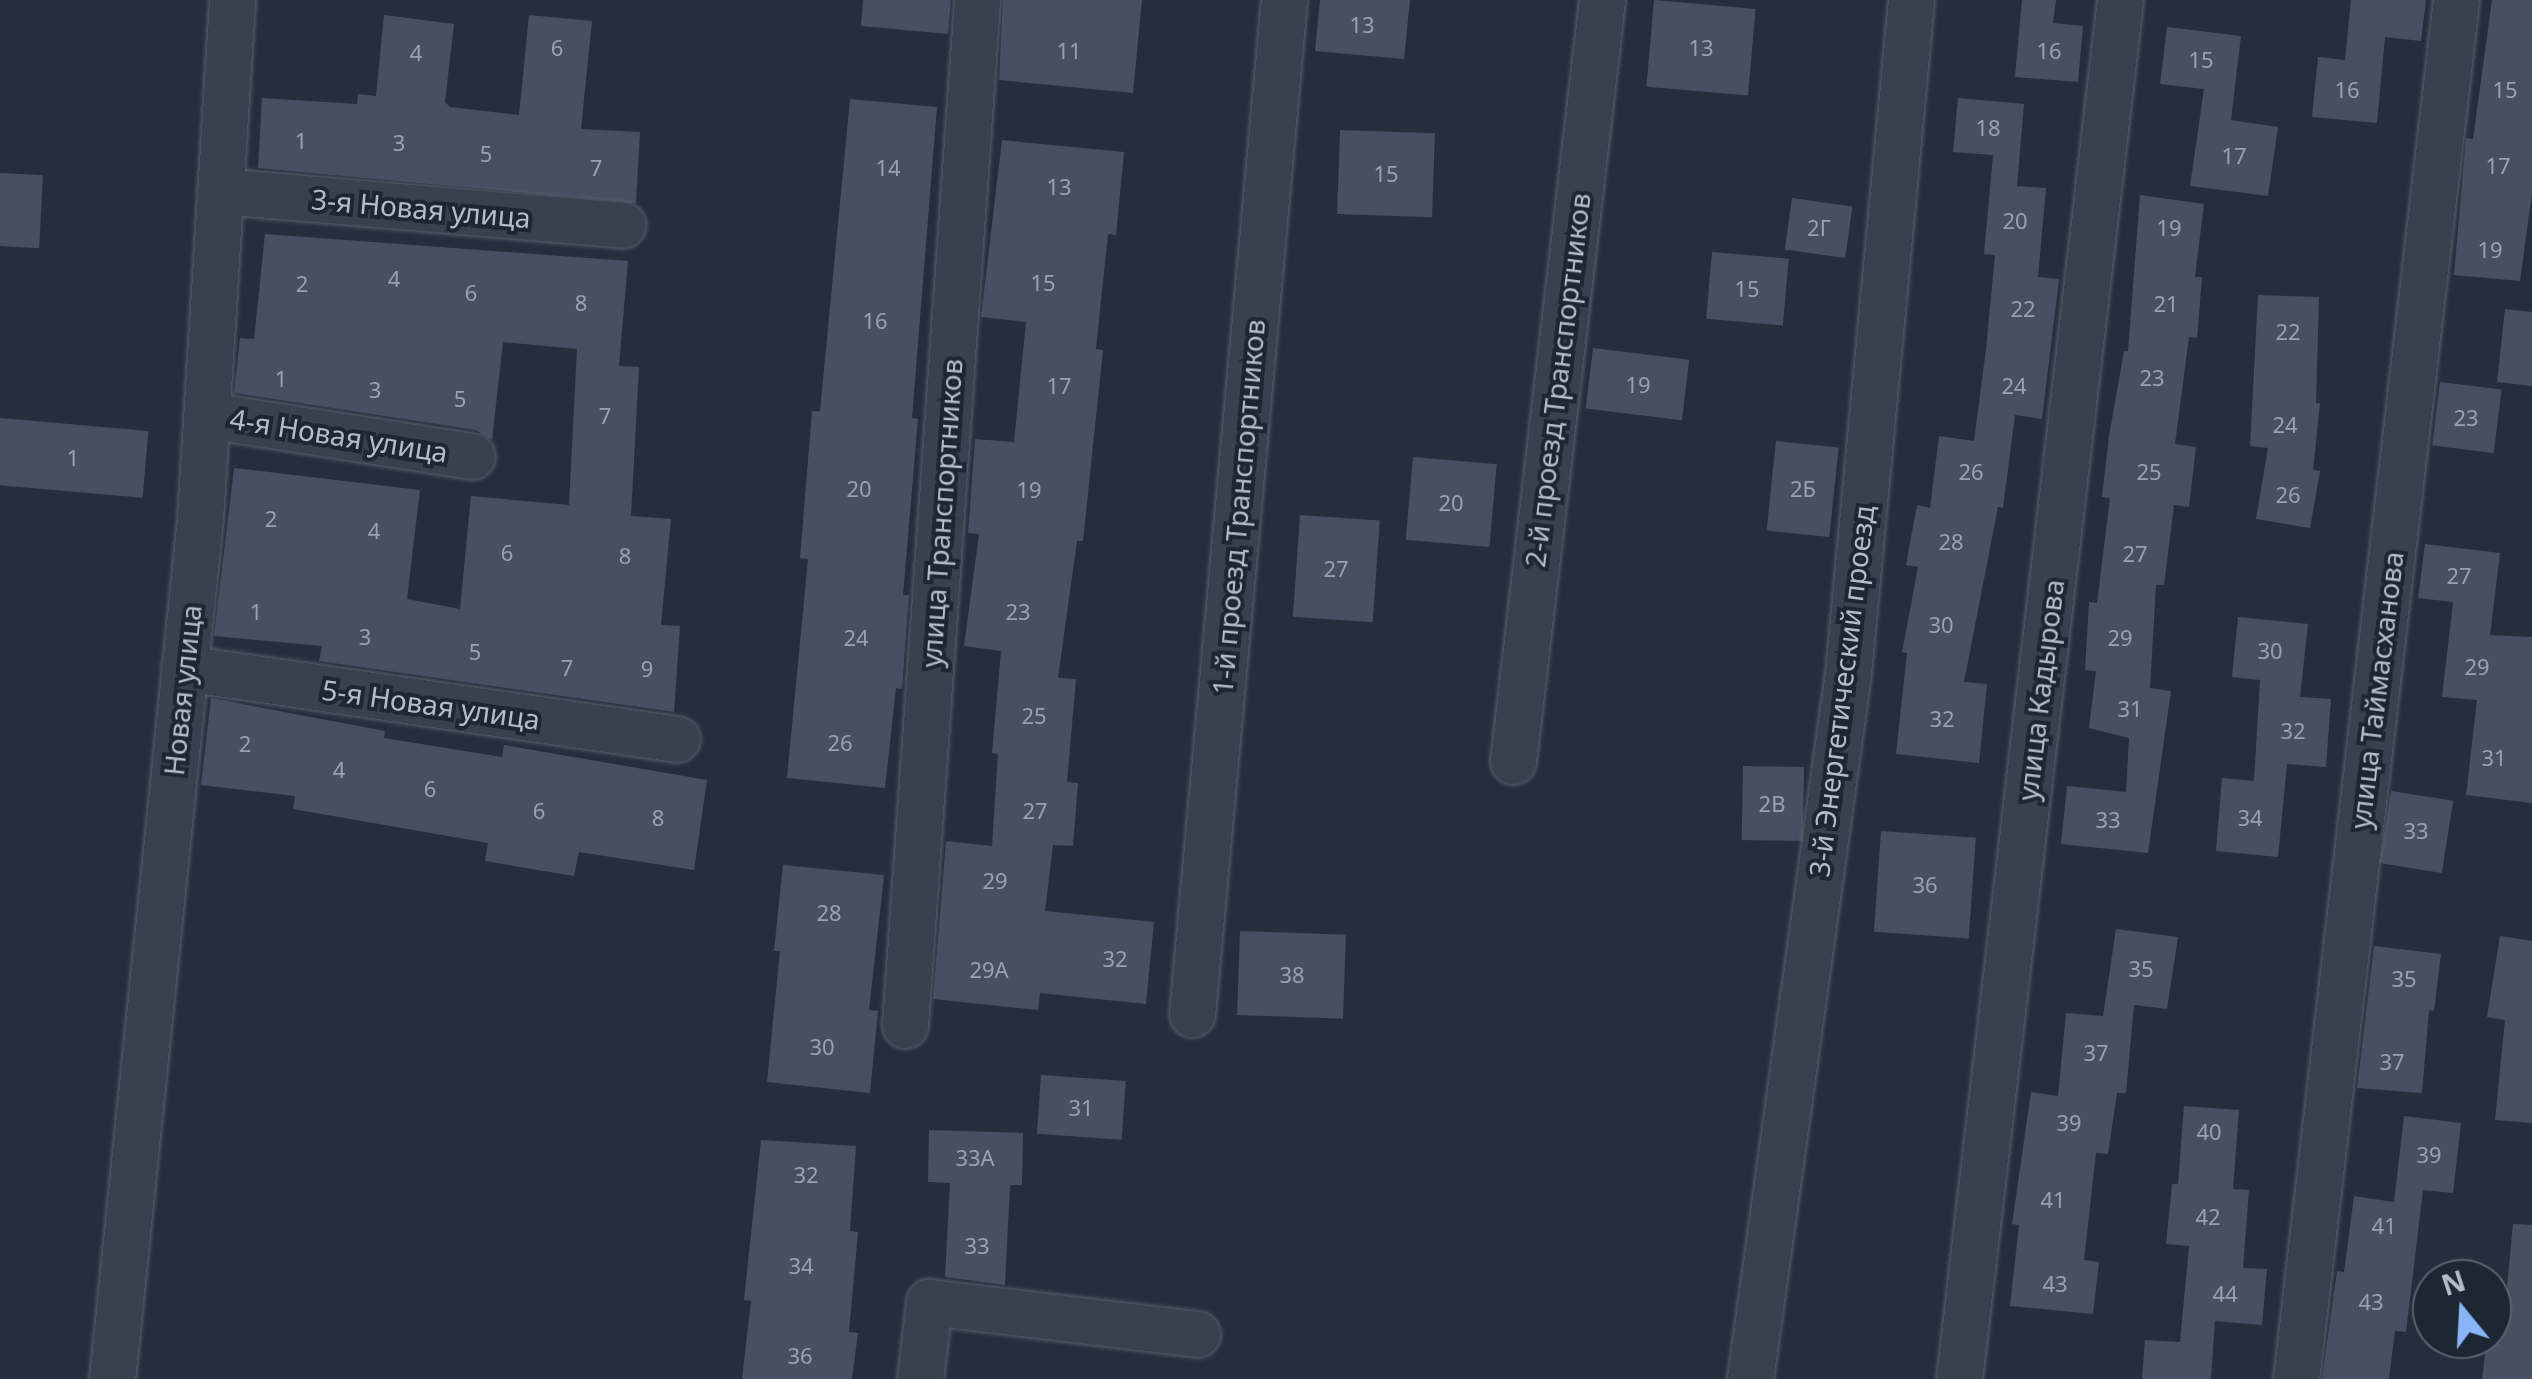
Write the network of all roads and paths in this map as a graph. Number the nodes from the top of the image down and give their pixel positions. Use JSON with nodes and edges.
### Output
{"nodes":[{"id":1,"x":232,"y":0,"type":"edge"},
{"id":2,"x":977,"y":0,"type":"edge"},
{"id":3,"x":1284,"y":0,"type":"edge"},
{"id":4,"x":1602,"y":0,"type":"edge"},
{"id":5,"x":1911,"y":0,"type":"edge"},
{"id":6,"x":2120,"y":0,"type":"edge"},
{"id":7,"x":2456,"y":0,"type":"edge"},
{"id":8,"x":220,"y":191,"type":"junction"},
{"id":9,"x":623,"y":225,"type":"dead end"},
{"id":10,"x":206,"y":414,"type":"junction"},
{"id":11,"x":472,"y":456,"type":"dead end"},
{"id":12,"x":184,"y":668,"type":"junction"},
{"id":13,"x":677,"y":739,"type":"dead end"},
{"id":14,"x":1513,"y":761,"type":"dead end"},
{"id":15,"x":1192,"y":1014,"type":"dead end"},
{"id":16,"x":905,"y":1025,"type":"dead end"},
{"id":17,"x":1196,"y":1334,"type":"dead end"},
{"id":18,"x":112,"y":1379,"type":"edge"},
{"id":19,"x":920,"y":1379,"type":"edge"},
{"id":20,"x":1750,"y":1379,"type":"edge"},
{"id":21,"x":1959,"y":1379,"type":"edge"},
{"id":22,"x":2296,"y":1379,"type":"edge"}],
"edges":[{"from":1,"to":8,"type":"street","name":"Новая улица"},
{"from":2,"to":16,"type":"street","name":"улица Транспортников"},
{"from":3,"to":15,"type":"street","name":"1-й проезд Транспортников"},
{"from":4,"to":14,"type":"street","name":"2-й проезд Транспортников"},
{"from":5,"to":20,"type":"street","name":"3-й Энергетический проезд"},
{"from":6,"to":21,"type":"street","name":"улица Кадырова"},
{"from":7,"to":22,"type":"street","name":"улица Таймасханова"},
{"from":8,"to":9,"type":"street","name":"3-я Новая улица"},
{"from":8,"to":10,"type":"street","name":"Новая улица"},
{"from":10,"to":11,"type":"street","name":"4-я Новая улица"},
{"from":10,"to":12,"type":"street","name":"Новая улица"},
{"from":12,"to":13,"type":"street","name":"5-я Новая улица"},
{"from":12,"to":18,"type":"street","name":"Новая улица"},
{"from":17,"to":19,"type":"street"}]}
